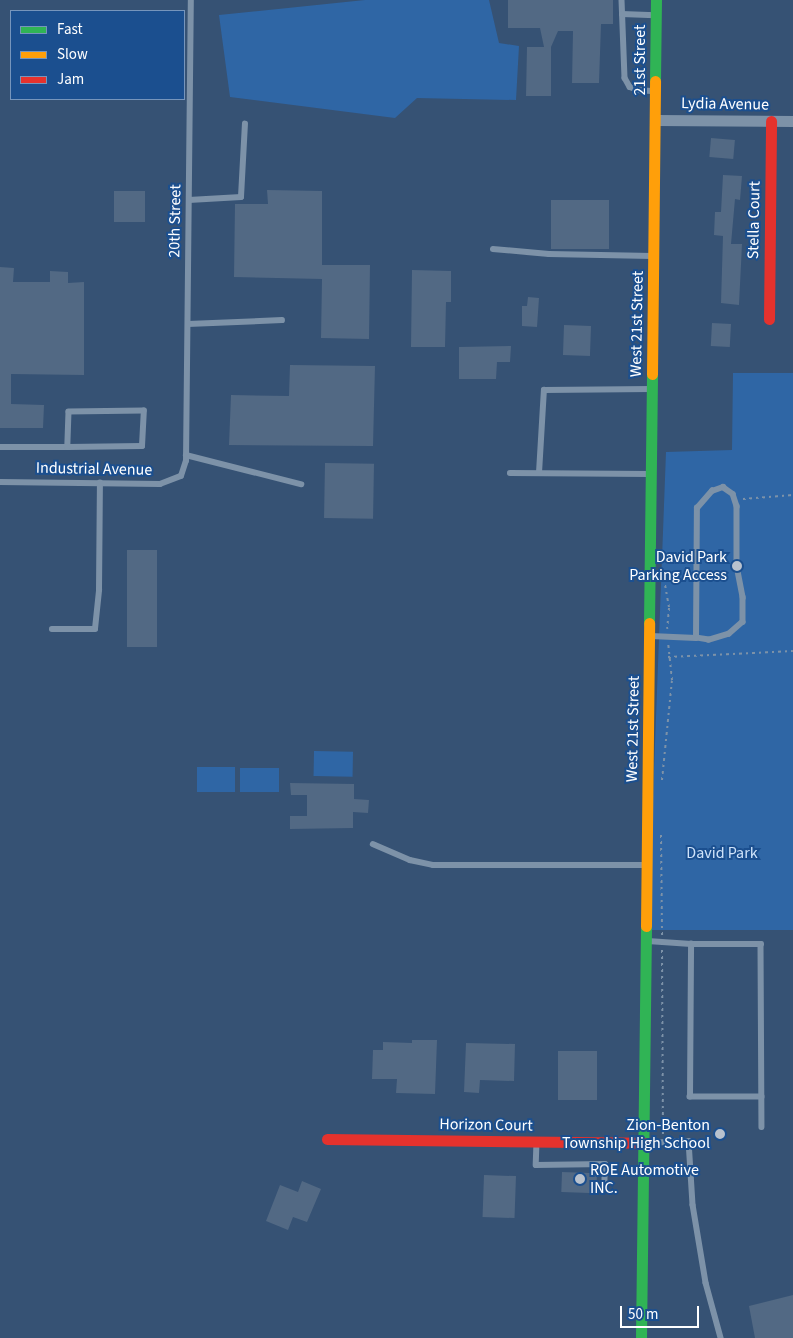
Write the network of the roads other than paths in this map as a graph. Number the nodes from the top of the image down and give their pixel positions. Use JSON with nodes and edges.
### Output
{"nodes":[{"id":1,"x":191,"y":0,"type":"edge"},
{"id":2,"x":622,"y":0,"type":"edge"},
{"id":3,"x":656,"y":0,"type":"edge"},
{"id":4,"x":622,"y":14,"type":"junction"},
{"id":5,"x":656,"y":15,"type":"junction"},
{"id":6,"x":656,"y":91,"type":"junction"},
{"id":7,"x":656,"y":120,"type":"junction"},
{"id":8,"x":771,"y":121,"type":"junction"},
{"id":9,"x":793,"y":121,"type":"edge"},
{"id":10,"x":245,"y":124,"type":"dead end"},
{"id":11,"x":189,"y":200,"type":"junction"},
{"id":12,"x":493,"y":249,"type":"dead end"},
{"id":13,"x":654,"y":256,"type":"junction"},
{"id":14,"x":769,"y":319,"type":"dead end"},
{"id":15,"x":282,"y":320,"type":"dead end"},
{"id":16,"x":188,"y":324,"type":"junction"},
{"id":17,"x":653,"y":389,"type":"junction"},
{"id":18,"x":186,"y":442,"type":"joint"},
{"id":19,"x":0,"y":447,"type":"edge"},
{"id":20,"x":68,"y":447,"type":"junction"},
{"id":21,"x":186,"y":455,"type":"junction"},
{"id":22,"x":510,"y":473,"type":"dead end"},
{"id":23,"x":539,"y":473,"type":"junction"},
{"id":24,"x":652,"y":474,"type":"junction"},
{"id":25,"x":0,"y":482,"type":"edge"},
{"id":26,"x":100,"y":483,"type":"junction"},
{"id":27,"x":300,"y":484,"type":"dead end"},
{"id":28,"x":52,"y":630,"type":"dead end"},
{"id":29,"x":650,"y":636,"type":"junction"},
{"id":30,"x":696,"y":638,"type":"junction"},
{"id":31,"x":373,"y":844,"type":"dead end"},
{"id":32,"x":647,"y":865,"type":"junction"},
{"id":33,"x":646,"y":941,"type":"junction"},
{"id":34,"x":691,"y":944,"type":"junction"},
{"id":35,"x":762,"y":1096,"type":"junction"},
{"id":36,"x":762,"y":1127,"type":"dead end"},
{"id":37,"x":327,"y":1139,"type":"dead end"},
{"id":38,"x":537,"y":1141,"type":"junction"},
{"id":39,"x":644,"y":1143,"type":"junction"},
{"id":40,"x":605,"y":1184,"type":"dead end"},
{"id":41,"x":641,"y":1338,"type":"edge"},
{"id":42,"x":721,"y":1338,"type":"edge"}],
"edges":[{"from":1,"to":11,"type":"lane","name":"20th Street"},
{"from":2,"to":4,"type":"lane"},
{"from":3,"to":5,"type":"street","name":"21st Street"},
{"from":4,"to":5,"type":"lane"},
{"from":4,"to":6,"type":"lane"},
{"from":5,"to":6,"type":"street","name":"21st Street"},
{"from":6,"to":7,"type":"street","name":"21st Street"},
{"from":7,"to":8,"type":"street","name":"Lydia Avenue"},
{"from":7,"to":13,"type":"street","name":"West 21st Street"},
{"from":8,"to":9,"type":"street","name":"Lydia Avenue"},
{"from":8,"to":14,"type":"street","name":"Stella Court"},
{"from":10,"to":11,"type":"lane"},
{"from":11,"to":16,"type":"lane","name":"20th Street"},
{"from":12,"to":13,"type":"lane"},
{"from":13,"to":17,"type":"street","name":"West 21st Street"},
{"from":15,"to":16,"type":"lane"},
{"from":16,"to":18,"type":"lane","name":"20th Street"},
{"from":17,"to":23,"type":"lane"},
{"from":17,"to":24,"type":"street","name":"West 21st Street"},
{"from":18,"to":21,"type":"lane","name":"Industrial Avenue"},
{"from":19,"to":20,"type":"lane"},
{"from":20,"to":20,"type":"lane"},
{"from":21,"to":26,"type":"lane","name":"Industrial Avenue"},
{"from":21,"to":27,"type":"lane"},
{"from":22,"to":23,"type":"lane"},
{"from":23,"to":24,"type":"lane"},
{"from":24,"to":29,"type":"street","name":"West 21st Street"},
{"from":25,"to":26,"type":"lane","name":"Industrial Avenue"},
{"from":26,"to":28,"type":"lane"},
{"from":29,"to":30,"type":"lane"},
{"from":29,"to":32,"type":"street","name":"West 21st Street"},
{"from":30,"to":30,"type":"lane"},
{"from":31,"to":32,"type":"lane"},
{"from":32,"to":33,"type":"street","name":"West 21st Street"},
{"from":33,"to":34,"type":"lane"},
{"from":33,"to":39,"type":"street","name":"West 21st Street"},
{"from":34,"to":35,"type":"lane"},
{"from":34,"to":35,"type":"lane"},
{"from":35,"to":36,"type":"lane"},
{"from":37,"to":38,"type":"street","name":"Horizon Court"},
{"from":38,"to":39,"type":"street","name":"Horizon Court"},
{"from":38,"to":40,"type":"lane"},
{"from":39,"to":41,"type":"street","name":"West 21st Street"},
{"from":39,"to":42,"type":"lane"}]}
